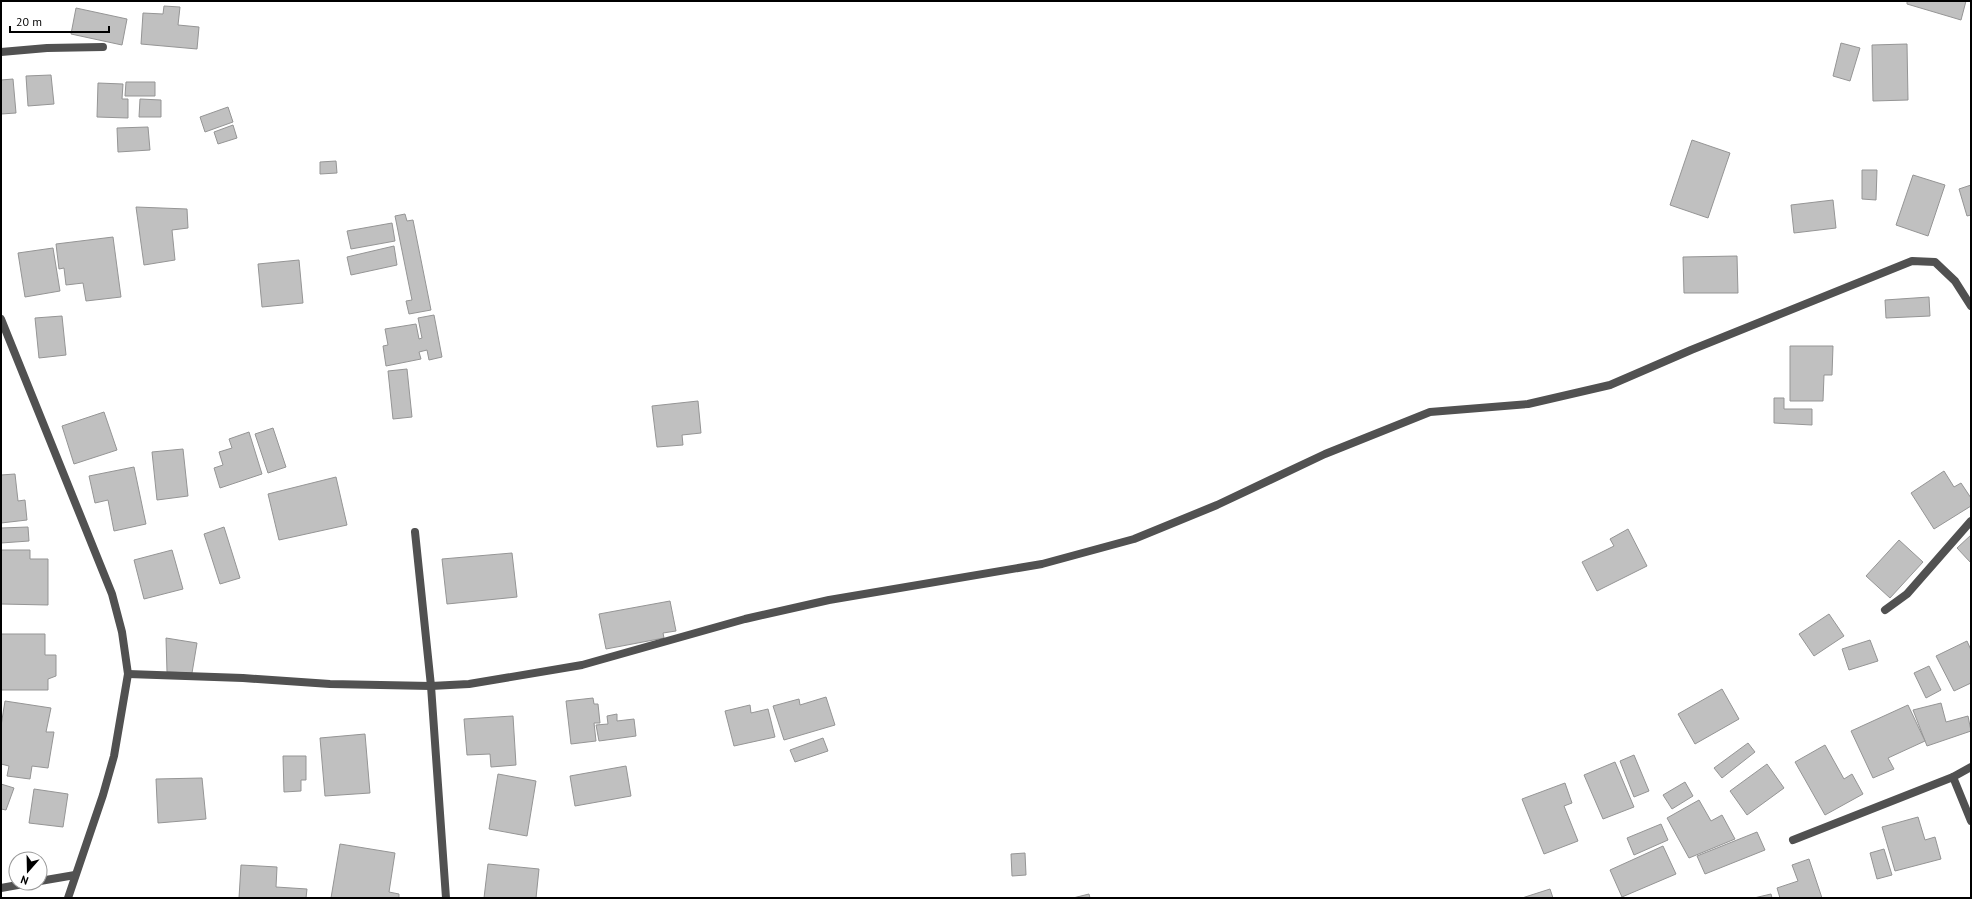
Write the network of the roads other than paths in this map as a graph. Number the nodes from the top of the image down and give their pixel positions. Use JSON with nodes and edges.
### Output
{"nodes":[{"id":1,"x":103,"y":47,"type":"dead end"},
{"id":2,"x":1,"y":52,"type":"edge"},
{"id":3,"x":1971,"y":306,"type":"edge"},
{"id":4,"x":1,"y":319,"type":"edge"},
{"id":5,"x":1971,"y":521,"type":"edge"},
{"id":6,"x":415,"y":532,"type":"dead end"},
{"id":7,"x":1885,"y":610,"type":"dead end"},
{"id":8,"x":128,"y":674,"type":"junction"},
{"id":9,"x":430,"y":686,"type":"junction"},
{"id":10,"x":1971,"y":767,"type":"edge"},
{"id":11,"x":1953,"y":777,"type":"junction"},
{"id":12,"x":1971,"y":821,"type":"edge"},
{"id":13,"x":1793,"y":840,"type":"dead end"},
{"id":14,"x":75,"y":875,"type":"junction"},
{"id":15,"x":48,"y":880,"type":"edge"},
{"id":16,"x":68,"y":898,"type":"edge"},
{"id":17,"x":446,"y":898,"type":"edge"}],
"edges":[{"from":1,"to":2,"type":"street"},
{"from":3,"to":9,"type":"street"},
{"from":4,"to":8,"type":"street"},
{"from":5,"to":7,"type":"street"},
{"from":6,"to":9,"type":"street"},
{"from":8,"to":9,"type":"street"},
{"from":8,"to":14,"type":"street"},
{"from":9,"to":17,"type":"street"},
{"from":10,"to":11,"type":"street"},
{"from":11,"to":12,"type":"street"},
{"from":11,"to":13,"type":"street"},
{"from":14,"to":15,"type":"street"},
{"from":14,"to":16,"type":"street"}]}
